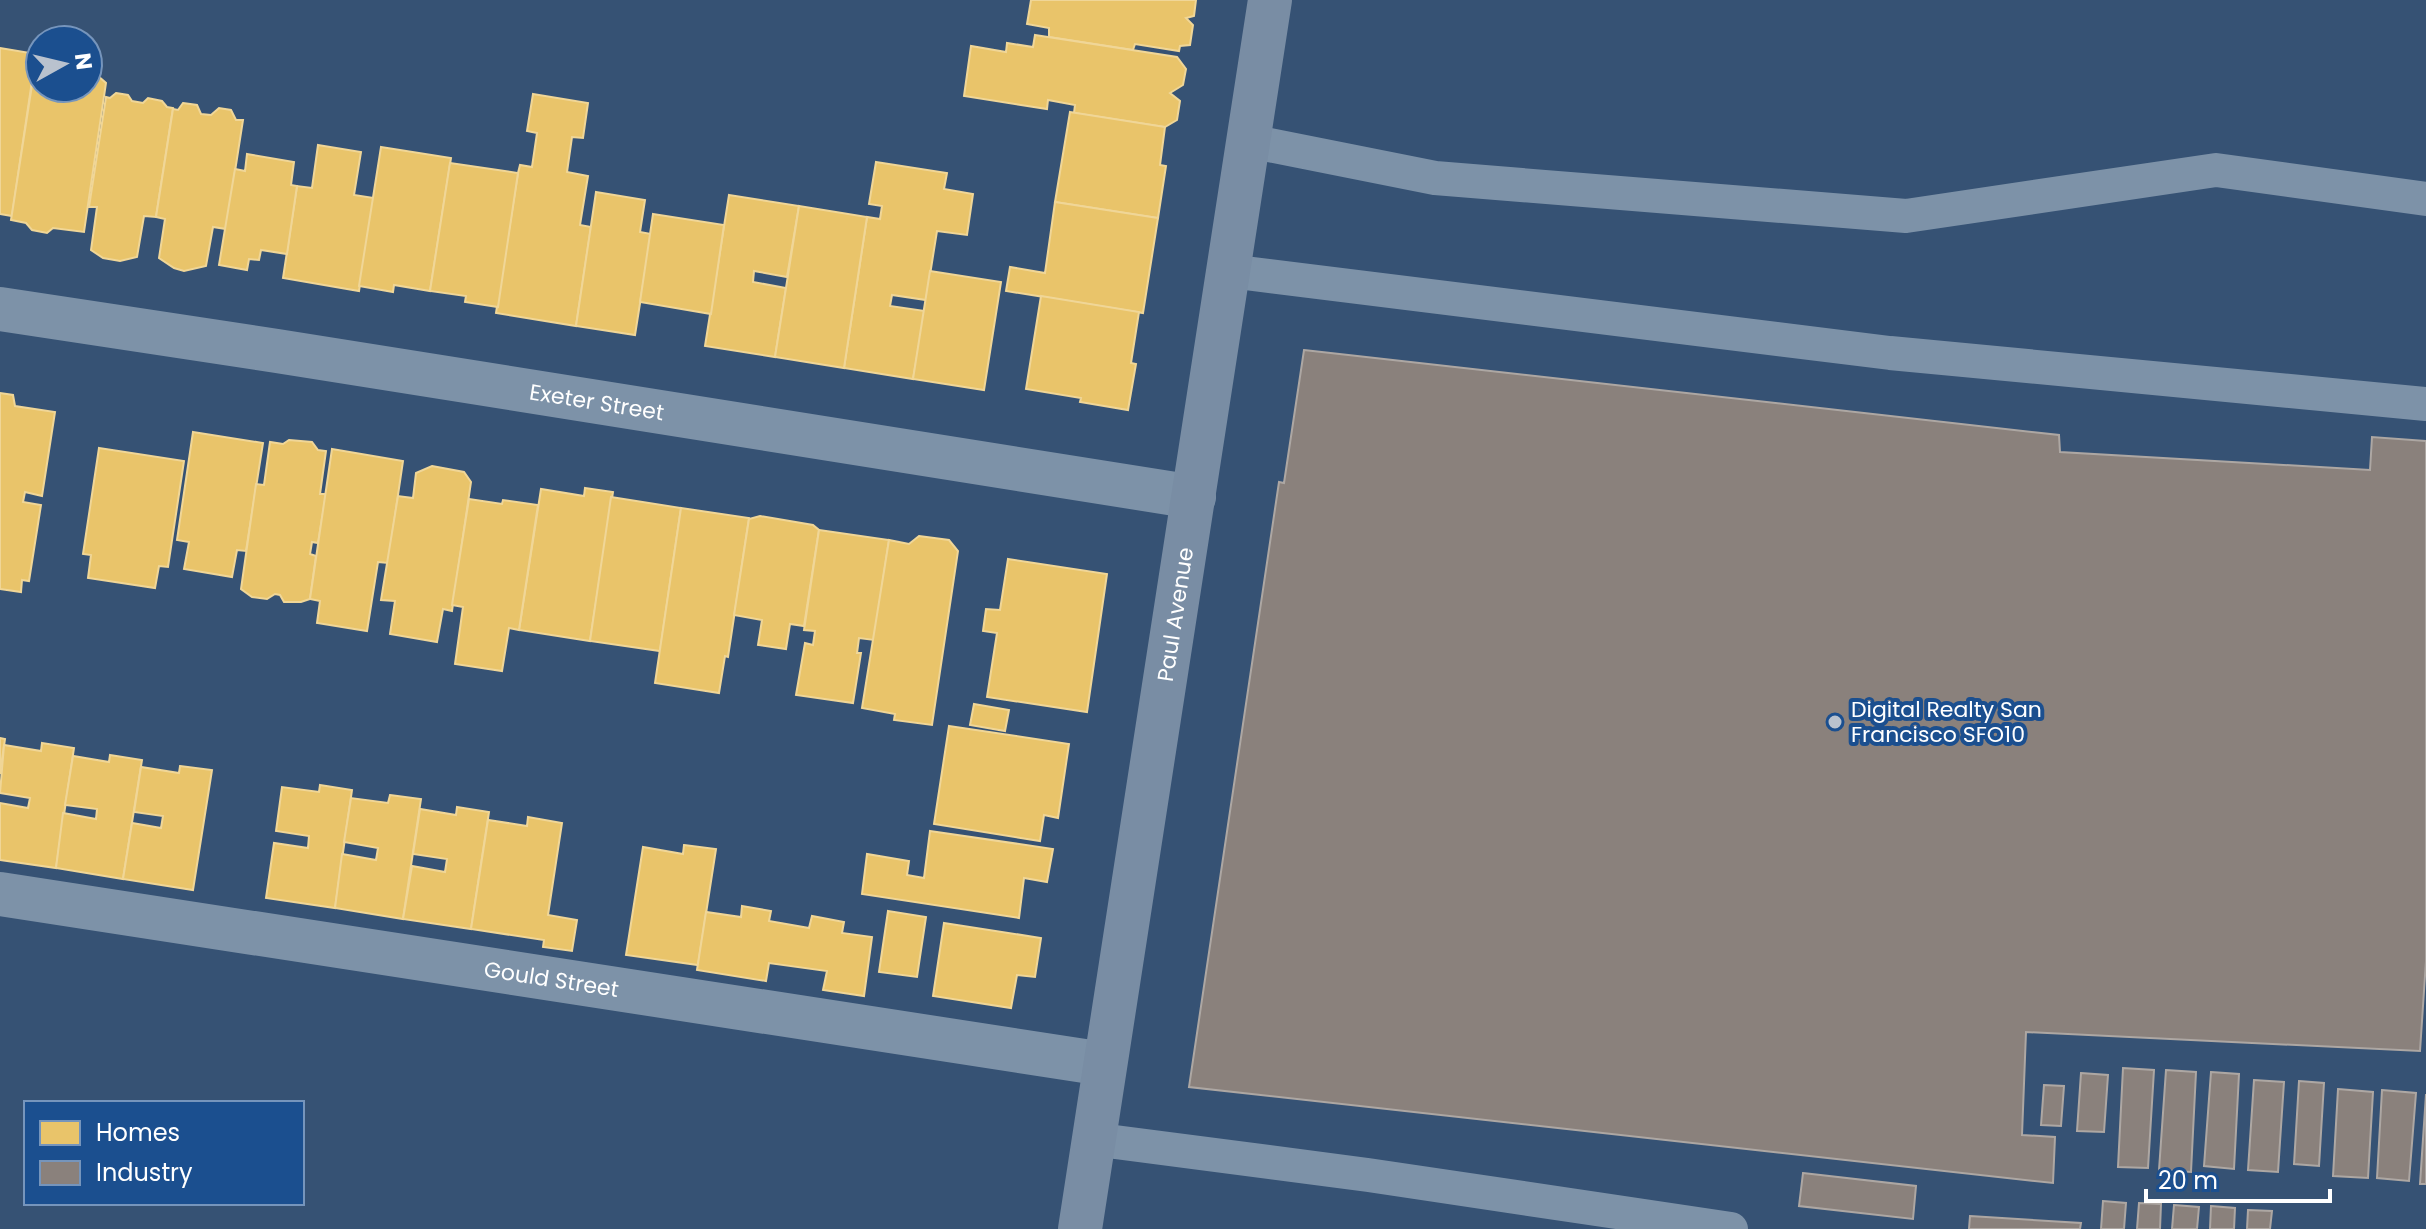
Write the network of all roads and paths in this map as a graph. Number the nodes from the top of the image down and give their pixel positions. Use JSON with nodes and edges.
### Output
{"nodes":[{"id":1,"x":1270,"y":0,"type":"edge"},
{"id":2,"x":1249,"y":141,"type":"junction"},
{"id":3,"x":2426,"y":199,"type":"edge"},
{"id":4,"x":1229,"y":271,"type":"junction"},
{"id":5,"x":0,"y":309,"type":"edge"},
{"id":6,"x":2426,"y":404,"type":"edge"},
{"id":7,"x":1194,"y":497,"type":"junction"},
{"id":8,"x":0,"y":894,"type":"edge"},
{"id":9,"x":1104,"y":1064,"type":"junction"},
{"id":10,"x":1092,"y":1139,"type":"junction"},
{"id":11,"x":1080,"y":1229,"type":"edge"},
{"id":12,"x":1731,"y":1229,"type":"edge"}],
"edges":[{"from":1,"to":2,"type":"main road","name":"Paul Avenue"},
{"from":2,"to":3,"type":"lane"},
{"from":2,"to":4,"type":"main road","name":"Paul Avenue"},
{"from":4,"to":6,"type":"lane"},
{"from":4,"to":7,"type":"main road","name":"Paul Avenue"},
{"from":5,"to":7,"type":"street","name":"Exeter Street"},
{"from":7,"to":9,"type":"main road","name":"Paul Avenue"},
{"from":8,"to":9,"type":"street","name":"Gould Street"},
{"from":9,"to":10,"type":"main road","name":"Paul Avenue"},
{"from":10,"to":11,"type":"main road","name":"Paul Avenue"},
{"from":10,"to":12,"type":"lane"}]}
